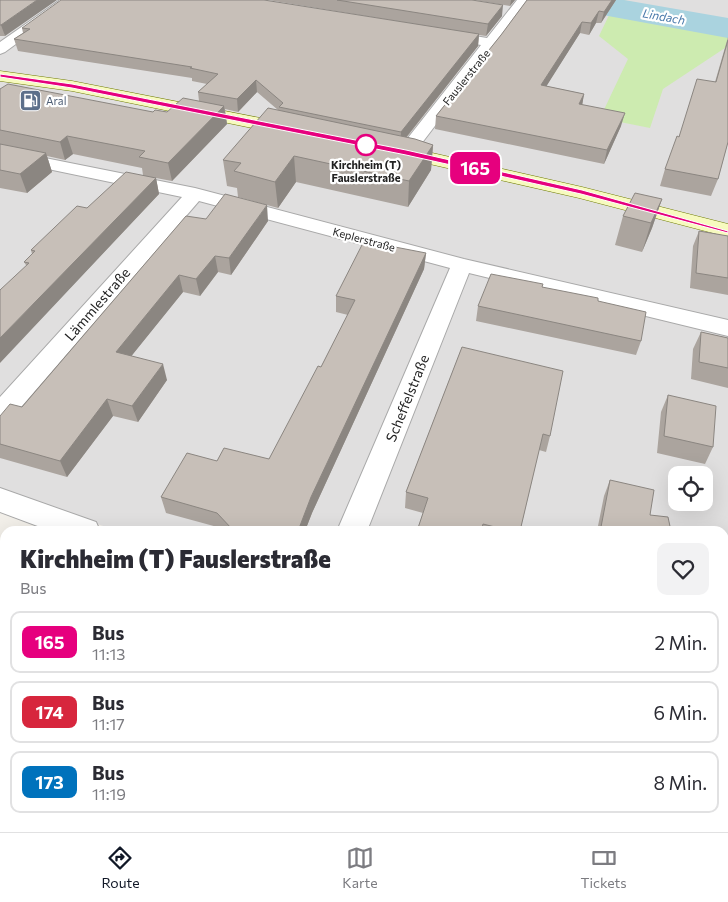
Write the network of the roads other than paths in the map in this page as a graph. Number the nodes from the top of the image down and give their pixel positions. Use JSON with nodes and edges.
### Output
{"nodes":[{"id":1,"x":69,"y":0,"type":"edge"},
{"id":2,"x":521,"y":5,"type":"edge"},
{"id":3,"x":496,"y":10,"type":"edge"},
{"id":4,"x":426,"y":32,"type":"edge"},
{"id":5,"x":493,"y":43,"type":"junction"},
{"id":6,"x":0,"y":49,"type":"edge"},
{"id":7,"x":0,"y":76,"type":"edge"},
{"id":8,"x":307,"y":133,"type":"edge"},
{"id":9,"x":377,"y":147,"type":"edge"},
{"id":10,"x":406,"y":152,"type":"junction"},
{"id":11,"x":0,"y":154,"type":"edge"},
{"id":12,"x":195,"y":194,"type":"junction"},
{"id":13,"x":728,"y":231,"type":"edge"},
{"id":14,"x":462,"y":265,"type":"junction"},
{"id":15,"x":728,"y":328,"type":"edge"},
{"id":16,"x":0,"y":414,"type":"edge"},
{"id":17,"x":0,"y":500,"type":"edge"},
{"id":18,"x":71,"y":526,"type":"edge"},
{"id":19,"x":354,"y":526,"type":"edge"}],
"edges":[{"from":1,"to":6,"type":"street"},
{"from":2,"to":3,"type":"street"},
{"from":2,"to":5,"type":"street","name":"Fauslerstraße"},
{"from":4,"to":5,"type":"street"},
{"from":5,"to":10,"type":"street","name":"Fauslerstraße"},
{"from":7,"to":8,"type":"main road"},
{"from":9,"to":10,"type":"main road"},
{"from":10,"to":13,"type":"main road"},
{"from":11,"to":12,"type":"street","name":"Keplerstraße"},
{"from":12,"to":14,"type":"street","name":"Keplerstraße"},
{"from":12,"to":16,"type":"street","name":"Lämmlestraße"},
{"from":14,"to":15,"type":"street","name":"Keplerstraße"},
{"from":14,"to":19,"type":"street","name":"Scheffelstraße"},
{"from":17,"to":18,"type":"street"}]}
